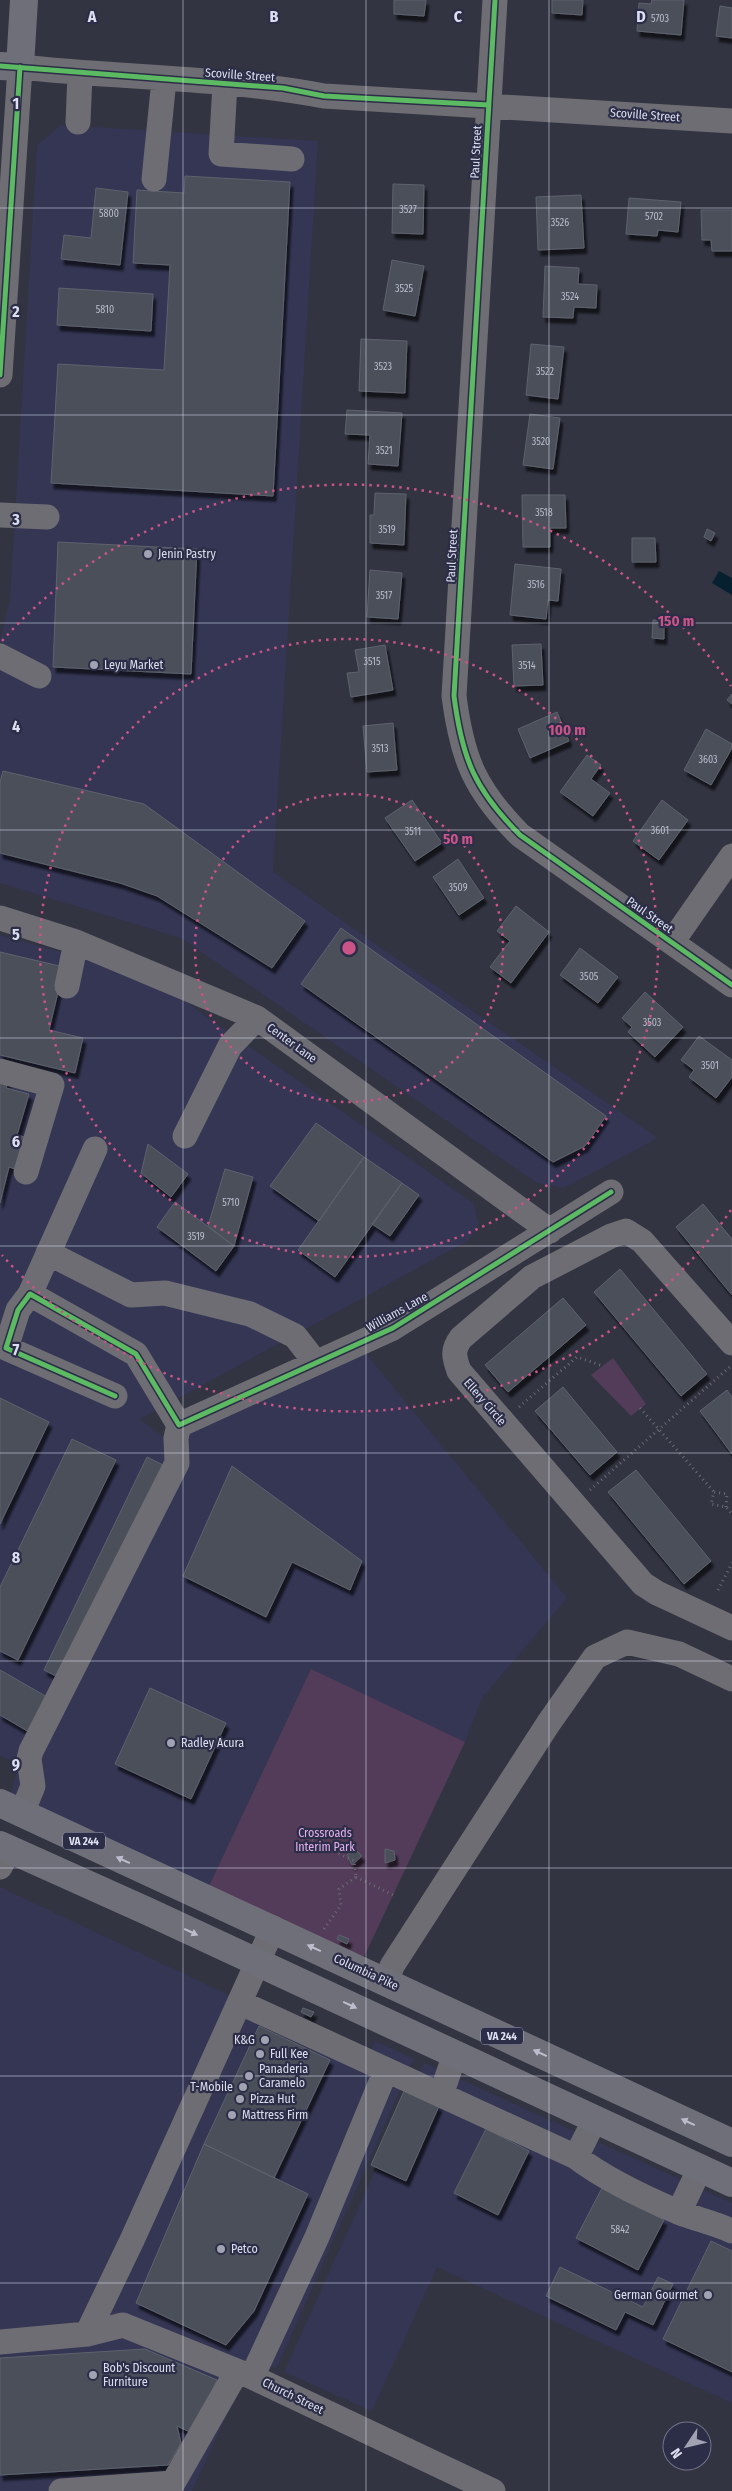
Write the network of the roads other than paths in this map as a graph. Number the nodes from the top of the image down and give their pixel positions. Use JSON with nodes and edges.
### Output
{"nodes":[{"id":1,"x":24,"y":0,"type":"edge"},
{"id":2,"x":495,"y":0,"type":"edge"},
{"id":3,"x":10,"y":66,"type":"edge"},
{"id":4,"x":80,"y":74,"type":"junction"},
{"id":5,"x":164,"y":80,"type":"junction"},
{"id":6,"x":225,"y":84,"type":"junction"},
{"id":7,"x":489,"y":105,"type":"junction"},
{"id":8,"x":732,"y":121,"type":"edge"},
{"id":9,"x":78,"y":122,"type":"dead end"},
{"id":10,"x":292,"y":159,"type":"dead end"},
{"id":11,"x":154,"y":179,"type":"dead end"},
{"id":12,"x":0,"y":375,"type":"edge"},
{"id":13,"x":0,"y":515,"type":"edge"},
{"id":14,"x":48,"y":517,"type":"dead end"},
{"id":15,"x":0,"y":656,"type":"edge"},
{"id":16,"x":39,"y":676,"type":"dead end"},
{"id":17,"x":732,"y":856,"type":"edge"},
{"id":18,"x":0,"y":918,"type":"edge"},
{"id":19,"x":76,"y":942,"type":"junction"},
{"id":20,"x":672,"y":942,"type":"junction"},
{"id":21,"x":732,"y":985,"type":"edge"},
{"id":22,"x":68,"y":986,"type":"dead end"},
{"id":23,"x":257,"y":1018,"type":"junction"},
{"id":24,"x":0,"y":1071,"type":"edge"},
{"id":25,"x":185,"y":1136,"type":"dead end"},
{"id":26,"x":94,"y":1149,"type":"dead end"},
{"id":27,"x":26,"y":1172,"type":"dead end"},
{"id":28,"x":611,"y":1192,"type":"dead end"},
{"id":29,"x":550,"y":1231,"type":"junction"},
{"id":30,"x":48,"y":1253,"type":"junction"},
{"id":31,"x":30,"y":1294,"type":"junction"},
{"id":32,"x":732,"y":1343,"type":"edge"},
{"id":33,"x":316,"y":1363,"type":"junction"},
{"id":34,"x":115,"y":1396,"type":"dead end"},
{"id":35,"x":179,"y":1425,"type":"junction"},
{"id":36,"x":732,"y":1628,"type":"edge"},
{"id":37,"x":732,"y":1679,"type":"edge"},
{"id":38,"x":11,"y":1808,"type":"edge"},
{"id":39,"x":3,"y":1854,"type":"edge"},
{"id":40,"x":272,"y":1928,"type":"junction"},
{"id":41,"x":258,"y":1963,"type":"junction"},
{"id":42,"x":386,"y":1982,"type":"junction"},
{"id":43,"x":241,"y":2003,"type":"junction"},
{"id":44,"x":455,"y":2054,"type":"junction"},
{"id":45,"x":386,"y":2070,"type":"junction"},
{"id":46,"x":441,"y":2095,"type":"junction"},
{"id":47,"x":595,"y":2119,"type":"junction"},
{"id":48,"x":732,"y":2142,"type":"edge"},
{"id":49,"x":576,"y":2158,"type":"junction"},
{"id":50,"x":700,"y":2168,"type":"junction"},
{"id":51,"x":732,"y":2184,"type":"edge"},
{"id":52,"x":678,"y":2212,"type":"junction"},
{"id":53,"x":732,"y":2231,"type":"edge"},
{"id":54,"x":87,"y":2334,"type":"junction"},
{"id":55,"x":0,"y":2342,"type":"edge"},
{"id":56,"x":245,"y":2374,"type":"junction"},
{"id":57,"x":61,"y":2491,"type":"edge"},
{"id":58,"x":493,"y":2491,"type":"edge"}],
"edges":[{"from":1,"to":3,"type":"main road"},
{"from":2,"to":7,"type":"street","name":"Paul Street"},
{"from":3,"to":4,"type":"street","name":"Scoville Street"},
{"from":3,"to":12,"type":"street"},
{"from":4,"to":5,"type":"street","name":"Scoville Street"},
{"from":4,"to":9,"type":"street"},
{"from":5,"to":6,"type":"street","name":"Scoville Street"},
{"from":5,"to":11,"type":"street"},
{"from":6,"to":7,"type":"street","name":"Scoville Street"},
{"from":6,"to":10,"type":"street"},
{"from":7,"to":8,"type":"street","name":"Scoville Street"},
{"from":7,"to":20,"type":"street","name":"Paul Street"},
{"from":13,"to":14,"type":"street"},
{"from":15,"to":16,"type":"street"},
{"from":17,"to":20,"type":"street"},
{"from":18,"to":19,"type":"street","name":"Center Lane"},
{"from":19,"to":22,"type":"street"},
{"from":19,"to":23,"type":"street","name":"Center Lane"},
{"from":20,"to":21,"type":"street","name":"Paul Street"},
{"from":23,"to":25,"type":"street"},
{"from":23,"to":29,"type":"street","name":"Center Lane"},
{"from":24,"to":27,"type":"street"},
{"from":26,"to":30,"type":"street"},
{"from":28,"to":29,"type":"street","name":"Williams Lane"},
{"from":29,"to":33,"type":"street","name":"Williams Lane"},
{"from":30,"to":31,"type":"street"},
{"from":30,"to":33,"type":"street"},
{"from":31,"to":34,"type":"street"},
{"from":31,"to":35,"type":"street"},
{"from":32,"to":36,"type":"street","name":"Ellery Circle"},
{"from":33,"to":35,"type":"street","name":"Williams Lane"},
{"from":35,"to":38,"type":"street"},
{"from":37,"to":42,"type":"street"},
{"from":40,"to":38,"type":"main road","name":"Columbia Pike","number":"VA 244","one_way":true},
{"from":39,"to":41,"type":"main road","one_way":true},
{"from":40,"to":41,"type":"street"},
{"from":42,"to":40,"type":"main road","name":"Columbia Pike","number":"VA 244","one_way":true},
{"from":41,"to":43,"type":"street"},
{"from":41,"to":44,"type":"main road","one_way":true},
{"from":48,"to":42,"type":"main road","name":"Columbia Pike","number":"VA 244","one_way":true},
{"from":43,"to":45,"type":"street"},
{"from":43,"to":54,"type":"street"},
{"from":44,"to":46,"type":"street"},
{"from":44,"to":47,"type":"main road"},
{"from":45,"to":46,"type":"street"},
{"from":45,"to":56,"type":"street"},
{"from":46,"to":49,"type":"street"},
{"from":47,"to":49,"type":"street"},
{"from":47,"to":50,"type":"main road"},
{"from":49,"to":52,"type":"street"},
{"from":50,"to":51,"type":"main road"},
{"from":50,"to":52,"type":"street"},
{"from":52,"to":53,"type":"street"},
{"from":54,"to":55,"type":"street","name":"Church Street"},
{"from":54,"to":56,"type":"street","name":"Church Street"},
{"from":56,"to":57,"type":"street"},
{"from":56,"to":58,"type":"street","name":"Church Street"}]}
